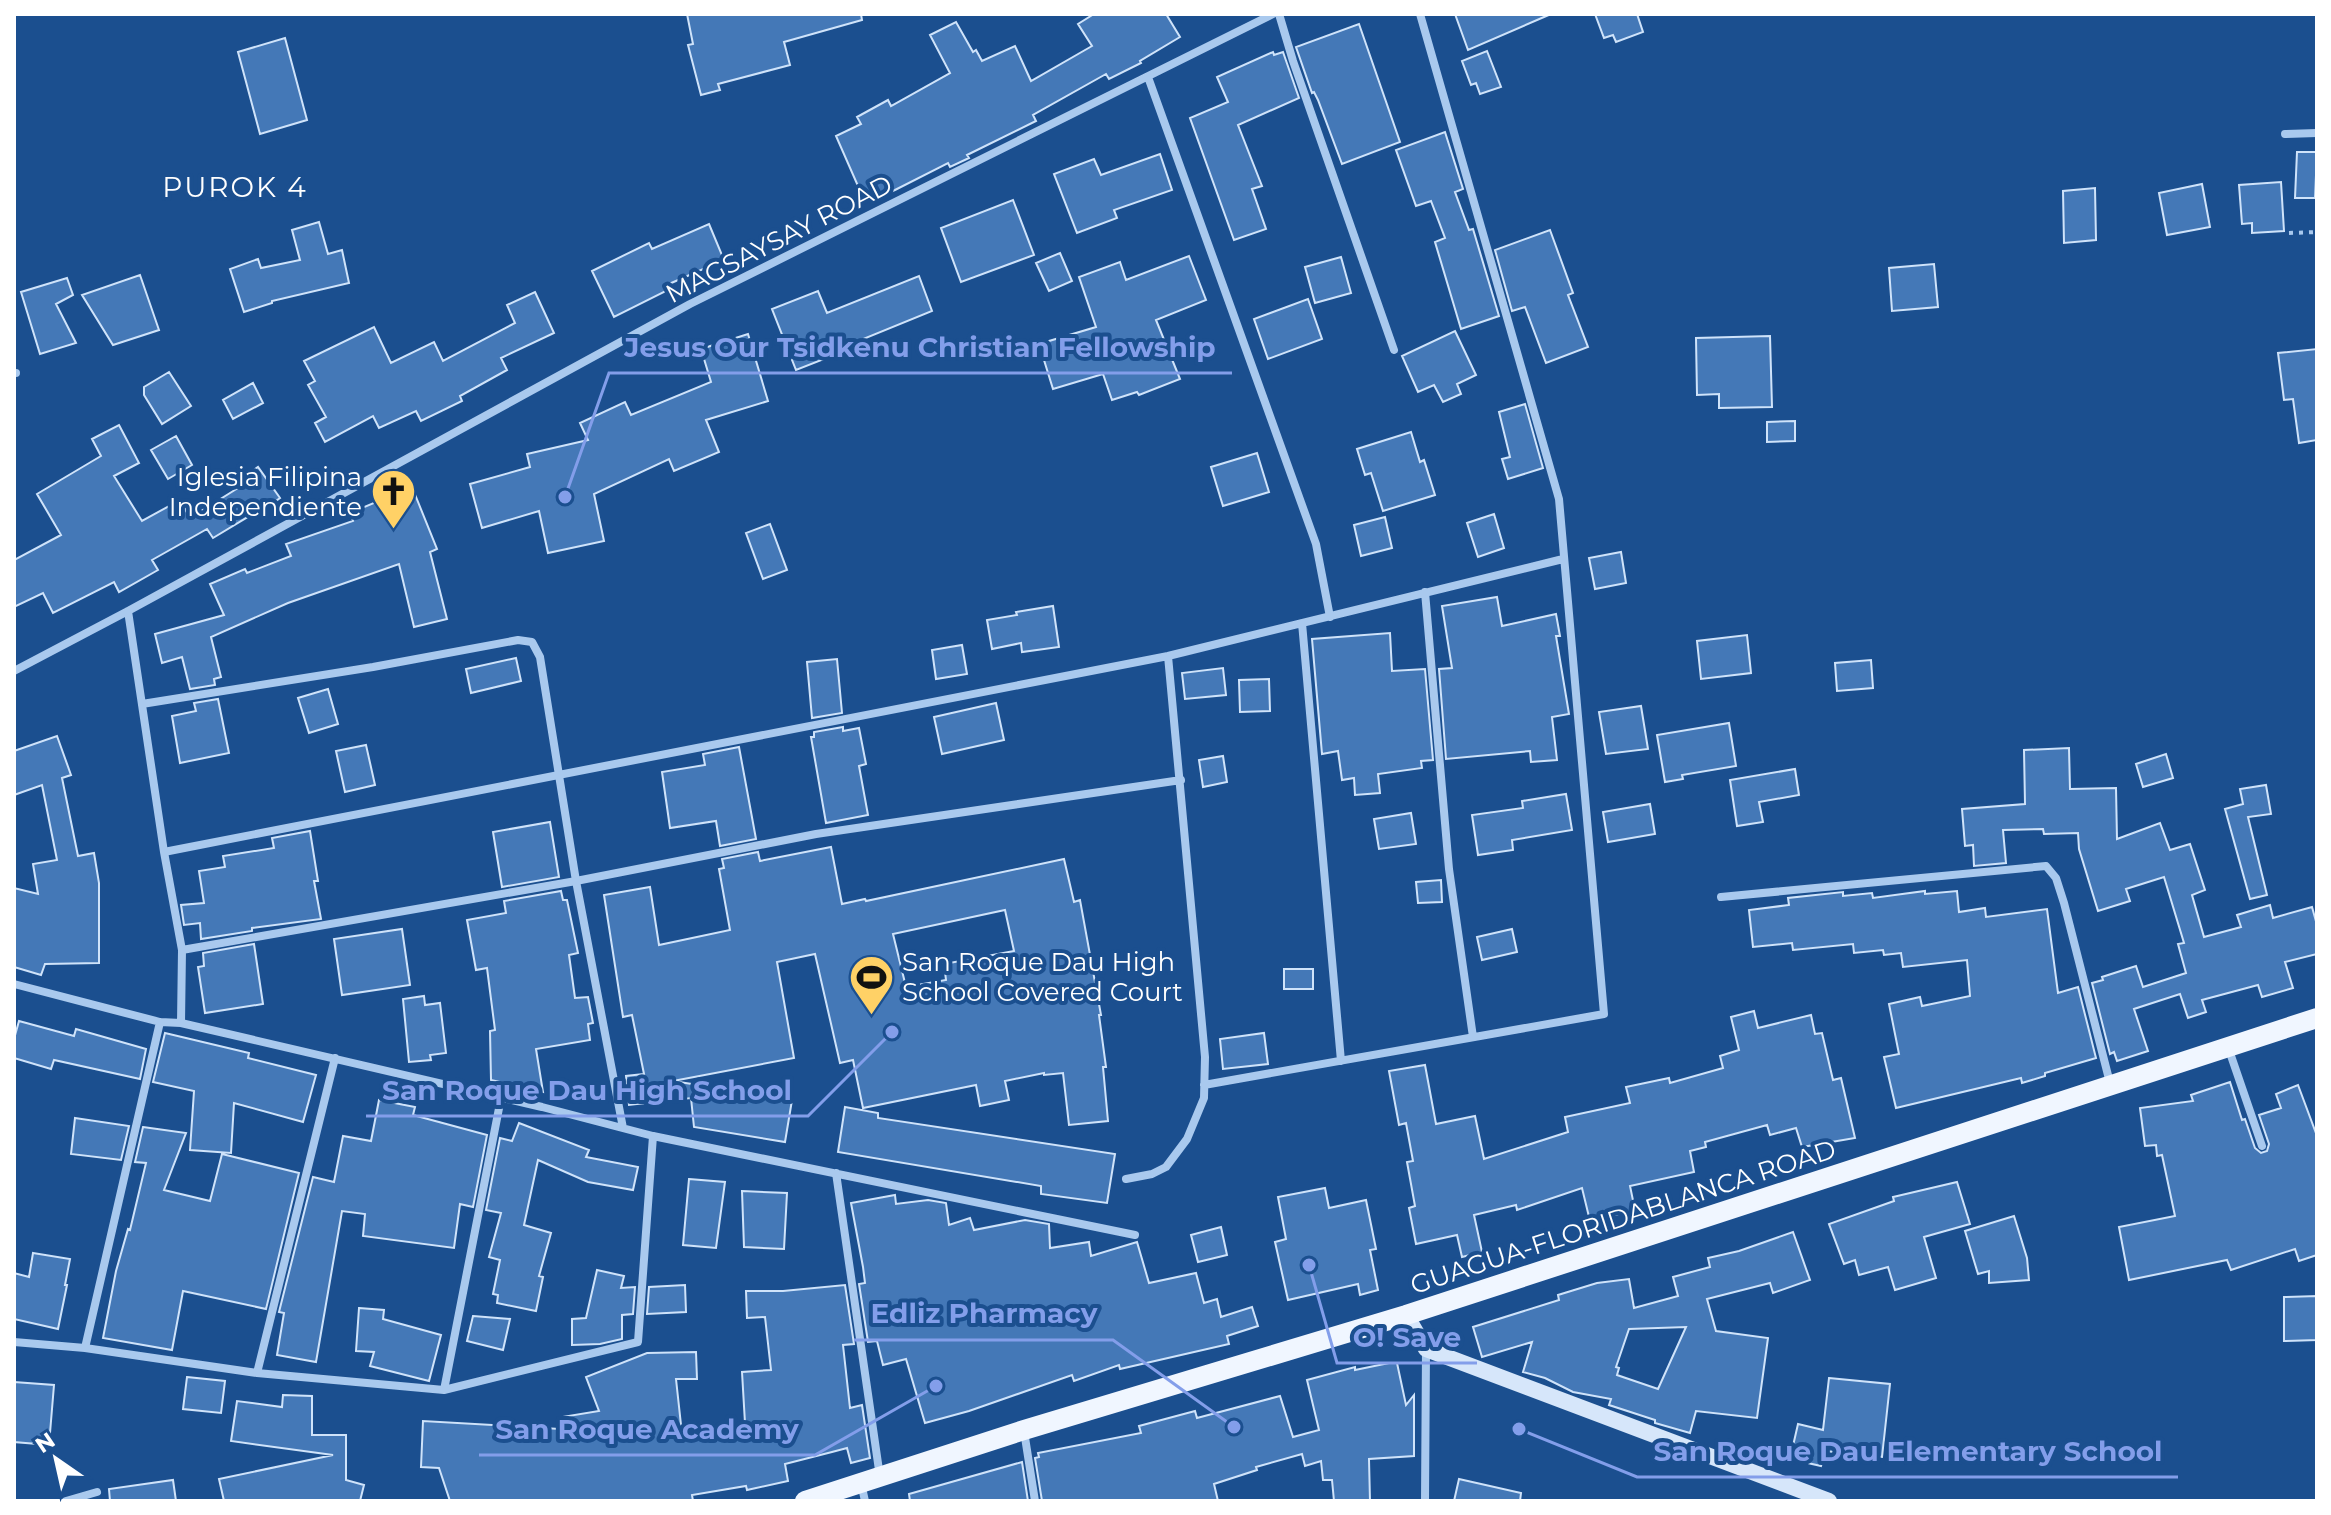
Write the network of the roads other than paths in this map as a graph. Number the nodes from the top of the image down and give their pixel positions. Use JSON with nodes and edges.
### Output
{"nodes":[{"id":1,"x":1273,"y":14,"type":"edge"},
{"id":2,"x":1279,"y":14,"type":"edge"},
{"id":3,"x":1420,"y":14,"type":"edge"},
{"id":4,"x":1148,"y":77,"type":"junction"},
{"id":5,"x":2317,"y":133,"type":"edge"},
{"id":6,"x":2285,"y":134,"type":"dead end"},
{"id":7,"x":1394,"y":350,"type":"dead end"},
{"id":8,"x":1563,"y":559,"type":"junction"},
{"id":9,"x":1425,"y":592,"type":"junction"},
{"id":10,"x":128,"y":611,"type":"junction"},
{"id":11,"x":1330,"y":617,"type":"junction"},
{"id":12,"x":1302,"y":623,"type":"junction"},
{"id":13,"x":1168,"y":656,"type":"junction"},
{"id":14,"x":14,"y":671,"type":"edge"},
{"id":15,"x":142,"y":704,"type":"junction"},
{"id":16,"x":559,"y":773,"type":"junction"},
{"id":17,"x":1181,"y":780,"type":"junction"},
{"id":18,"x":164,"y":852,"type":"junction"},
{"id":19,"x":576,"y":881,"type":"junction"},
{"id":20,"x":1721,"y":897,"type":"dead end"},
{"id":21,"x":182,"y":950,"type":"junction"},
{"id":22,"x":14,"y":984,"type":"edge"},
{"id":23,"x":2317,"y":1018,"type":"edge"},
{"id":24,"x":160,"y":1022,"type":"junction"},
{"id":25,"x":181,"y":1023,"type":"junction"},
{"id":26,"x":1473,"y":1037,"type":"junction"},
{"id":27,"x":2227,"y":1046,"type":"junction"},
{"id":28,"x":335,"y":1058,"type":"junction"},
{"id":29,"x":1341,"y":1061,"type":"junction"},
{"id":30,"x":2111,"y":1084,"type":"junction"},
{"id":31,"x":1204,"y":1085,"type":"junction"},
{"id":32,"x":501,"y":1098,"type":"junction"},
{"id":33,"x":623,"y":1128,"type":"junction"},
{"id":34,"x":653,"y":1136,"type":"junction"},
{"id":35,"x":2262,"y":1146,"type":"dead end"},
{"id":36,"x":836,"y":1173,"type":"junction"},
{"id":37,"x":1126,"y":1179,"type":"dead end"},
{"id":38,"x":1135,"y":1235,"type":"dead end"},
{"id":39,"x":1406,"y":1315,"type":"junction"},
{"id":40,"x":14,"y":1342,"type":"edge"},
{"id":41,"x":85,"y":1348,"type":"junction"},
{"id":42,"x":1426,"y":1349,"type":"junction"},
{"id":43,"x":257,"y":1373,"type":"junction"},
{"id":44,"x":444,"y":1390,"type":"junction"},
{"id":45,"x":1024,"y":1430,"type":"junction"},
{"id":46,"x":869,"y":1487,"type":"edge"},
{"id":47,"x":97,"y":1492,"type":"dead end"},
{"id":48,"x":66,"y":1501,"type":"edge"},
{"id":49,"x":805,"y":1501,"type":"edge"},
{"id":50,"x":1035,"y":1501,"type":"edge"},
{"id":51,"x":1425,"y":1501,"type":"edge"},
{"id":52,"x":1829,"y":1501,"type":"edge"}],
"edges":[{"from":1,"to":4,"type":"street","name":"MAGSAYSAY ROAD"},
{"from":2,"to":7,"type":"street"},
{"from":3,"to":8,"type":"street"},
{"from":4,"to":10,"type":"street","name":"MAGSAYSAY ROAD"},
{"from":4,"to":11,"type":"street"},
{"from":5,"to":6,"type":"street"},
{"from":8,"to":9,"type":"street"},
{"from":8,"to":26,"type":"street"},
{"from":9,"to":11,"type":"street"},
{"from":9,"to":26,"type":"street"},
{"from":10,"to":14,"type":"street","name":"MAGSAYSAY ROAD"},
{"from":10,"to":15,"type":"street"},
{"from":11,"to":12,"type":"street"},
{"from":12,"to":13,"type":"street"},
{"from":12,"to":29,"type":"street"},
{"from":13,"to":16,"type":"street"},
{"from":13,"to":17,"type":"street"},
{"from":15,"to":16,"type":"street"},
{"from":15,"to":18,"type":"street"},
{"from":16,"to":18,"type":"street"},
{"from":16,"to":19,"type":"street"},
{"from":17,"to":19,"type":"street"},
{"from":17,"to":31,"type":"street"},
{"from":18,"to":21,"type":"street"},
{"from":19,"to":21,"type":"street"},
{"from":19,"to":33,"type":"street"},
{"from":20,"to":30,"type":"street"},
{"from":21,"to":25,"type":"street"},
{"from":22,"to":24,"type":"street"},
{"from":23,"to":27,"type":"main road","name":"GUAGUA-FLORIDABLANCA ROAD"},
{"from":24,"to":25,"type":"street"},
{"from":24,"to":41,"type":"street"},
{"from":25,"to":28,"type":"street"},
{"from":26,"to":29,"type":"street"},
{"from":27,"to":30,"type":"main road","name":"GUAGUA-FLORIDABLANCA ROAD"},
{"from":27,"to":35,"type":"street"},
{"from":28,"to":32,"type":"street"},
{"from":28,"to":43,"type":"street"},
{"from":29,"to":31,"type":"street"},
{"from":30,"to":39,"type":"main road","name":"GUAGUA-FLORIDABLANCA ROAD"},
{"from":31,"to":37,"type":"street"},
{"from":32,"to":33,"type":"street"},
{"from":32,"to":44,"type":"street"},
{"from":33,"to":34,"type":"street"},
{"from":34,"to":36,"type":"street"},
{"from":34,"to":44,"type":"street"},
{"from":36,"to":38,"type":"street"},
{"from":36,"to":46,"type":"street"},
{"from":39,"to":42,"type":"street"},
{"from":39,"to":45,"type":"main road","name":"GUAGUA-FLORIDABLANCA ROAD"},
{"from":40,"to":41,"type":"street"},
{"from":41,"to":43,"type":"street"},
{"from":42,"to":51,"type":"street"},
{"from":42,"to":52,"type":"street"},
{"from":43,"to":44,"type":"street"},
{"from":45,"to":46,"type":"main road","name":"GUAGUA-FLORIDABLANCA ROAD"},
{"from":45,"to":50,"type":"street"},
{"from":46,"to":49,"type":"main road","name":"GUAGUA-FLORIDABLANCA ROAD"},
{"from":47,"to":48,"type":"street"}]}
